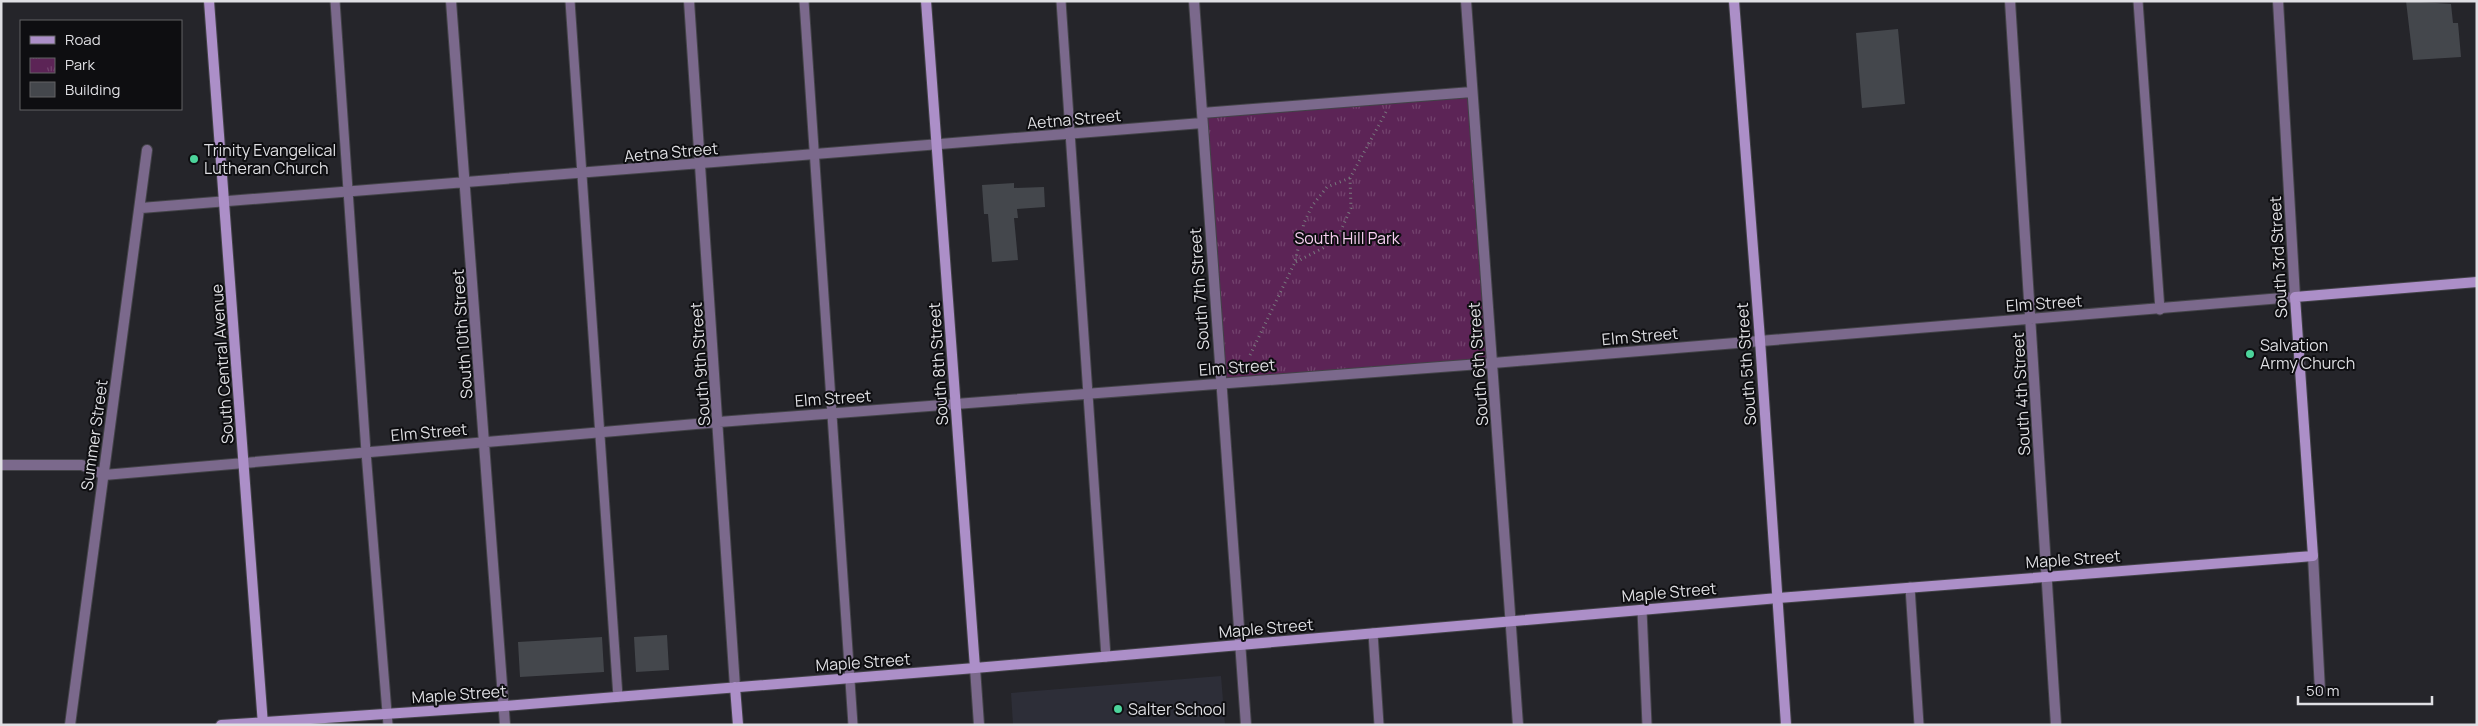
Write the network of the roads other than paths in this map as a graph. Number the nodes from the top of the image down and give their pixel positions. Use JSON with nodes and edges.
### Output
{"nodes":[{"id":1,"x":209,"y":1,"type":"edge"},
{"id":2,"x":335,"y":1,"type":"edge"},
{"id":3,"x":451,"y":1,"type":"edge"},
{"id":4,"x":570,"y":1,"type":"edge"},
{"id":5,"x":688,"y":1,"type":"edge"},
{"id":6,"x":804,"y":1,"type":"edge"},
{"id":7,"x":926,"y":1,"type":"edge"},
{"id":8,"x":1061,"y":1,"type":"edge"},
{"id":9,"x":1194,"y":1,"type":"edge"},
{"id":10,"x":1466,"y":1,"type":"edge"},
{"id":11,"x":1734,"y":1,"type":"edge"},
{"id":12,"x":2010,"y":1,"type":"edge"},
{"id":13,"x":2138,"y":1,"type":"edge"},
{"id":14,"x":2278,"y":1,"type":"edge"},
{"id":15,"x":1472,"y":92,"type":"junction"},
{"id":16,"x":1202,"y":118,"type":"junction"},
{"id":17,"x":1070,"y":134,"type":"junction"},
{"id":18,"x":936,"y":145,"type":"junction"},
{"id":19,"x":147,"y":150,"type":"dead end"},
{"id":20,"x":816,"y":155,"type":"junction"},
{"id":21,"x":701,"y":164,"type":"junction"},
{"id":22,"x":582,"y":174,"type":"junction"},
{"id":23,"x":466,"y":182,"type":"junction"},
{"id":24,"x":348,"y":192,"type":"junction"},
{"id":25,"x":224,"y":202,"type":"junction"},
{"id":26,"x":141,"y":208,"type":"junction"},
{"id":27,"x":2477,"y":282,"type":"edge"},
{"id":28,"x":2295,"y":297,"type":"junction"},
{"id":29,"x":2160,"y":310,"type":"junction"},
{"id":30,"x":2031,"y":320,"type":"junction"},
{"id":31,"x":1760,"y":340,"type":"junction"},
{"id":32,"x":1493,"y":363,"type":"junction"},
{"id":33,"x":1221,"y":382,"type":"junction"},
{"id":34,"x":1086,"y":393,"type":"junction"},
{"id":35,"x":956,"y":404,"type":"junction"},
{"id":36,"x":832,"y":413,"type":"junction"},
{"id":37,"x":719,"y":422,"type":"junction"},
{"id":38,"x":599,"y":432,"type":"junction"},
{"id":39,"x":485,"y":442,"type":"junction"},
{"id":40,"x":366,"y":452,"type":"junction"},
{"id":41,"x":245,"y":462,"type":"junction"},
{"id":42,"x":1,"y":465,"type":"edge"},
{"id":43,"x":104,"y":476,"type":"junction"},
{"id":44,"x":2313,"y":556,"type":"junction"},
{"id":45,"x":2046,"y":576,"type":"junction"},
{"id":46,"x":1910,"y":587,"type":"junction"},
{"id":47,"x":1778,"y":598,"type":"junction"},
{"id":48,"x":1642,"y":610,"type":"junction"},
{"id":49,"x":1512,"y":622,"type":"junction"},
{"id":50,"x":1373,"y":633,"type":"junction"},
{"id":51,"x":1241,"y":645,"type":"junction"},
{"id":52,"x":1106,"y":657,"type":"junction"},
{"id":53,"x":975,"y":668,"type":"junction"},
{"id":54,"x":850,"y":678,"type":"junction"},
{"id":55,"x":735,"y":687,"type":"junction"},
{"id":56,"x":2320,"y":691,"type":"dead end"},
{"id":57,"x":618,"y":697,"type":"junction"},
{"id":58,"x":504,"y":706,"type":"junction"},
{"id":59,"x":387,"y":714,"type":"junction"},
{"id":60,"x":263,"y":724,"type":"edge"},
{"id":61,"x":70,"y":725,"type":"edge"},
{"id":62,"x":222,"y":725,"type":"edge"},
{"id":63,"x":388,"y":725,"type":"edge"},
{"id":64,"x":505,"y":725,"type":"edge"},
{"id":65,"x":738,"y":725,"type":"edge"},
{"id":66,"x":853,"y":725,"type":"edge"},
{"id":67,"x":979,"y":725,"type":"edge"},
{"id":68,"x":1246,"y":725,"type":"edge"},
{"id":69,"x":1379,"y":725,"type":"edge"},
{"id":70,"x":1518,"y":725,"type":"edge"},
{"id":71,"x":1647,"y":725,"type":"edge"},
{"id":72,"x":1786,"y":725,"type":"edge"},
{"id":73,"x":1919,"y":725,"type":"edge"},
{"id":74,"x":2056,"y":725,"type":"edge"}],
"edges":[{"from":1,"to":25,"type":"street","name":"South Central Avenue"},
{"from":2,"to":24,"type":"lane"},
{"from":3,"to":23,"type":"street","name":"South 10th Street"},
{"from":4,"to":22,"type":"lane"},
{"from":5,"to":21,"type":"street","name":"South 9th Street"},
{"from":6,"to":20,"type":"lane"},
{"from":7,"to":18,"type":"street","name":"South 8th Street"},
{"from":8,"to":17,"type":"lane"},
{"from":9,"to":16,"type":"street","name":"South 7th Street"},
{"from":10,"to":15,"type":"street","name":"South 6th Street"},
{"from":11,"to":31,"type":"street","name":"South 5th Street"},
{"from":12,"to":30,"type":"street","name":"South 4th Street"},
{"from":13,"to":29,"type":"lane"},
{"from":14,"to":28,"type":"street","name":"South 3rd Street"},
{"from":15,"to":16,"type":"street","name":"Aetna Street"},
{"from":15,"to":32,"type":"street","name":"South 6th Street"},
{"from":16,"to":17,"type":"street","name":"Aetna Street"},
{"from":16,"to":33,"type":"street","name":"South 7th Street"},
{"from":17,"to":18,"type":"street","name":"Aetna Street"},
{"from":17,"to":34,"type":"lane"},
{"from":18,"to":20,"type":"street","name":"Aetna Street"},
{"from":18,"to":35,"type":"street","name":"South 8th Street"},
{"from":19,"to":26,"type":"street","name":"Summer Street"},
{"from":20,"to":21,"type":"street","name":"Aetna Street"},
{"from":20,"to":36,"type":"lane"},
{"from":21,"to":22,"type":"street","name":"Aetna Street"},
{"from":21,"to":37,"type":"street","name":"South 9th Street"},
{"from":22,"to":23,"type":"street","name":"Aetna Street"},
{"from":22,"to":38,"type":"lane"},
{"from":23,"to":24,"type":"street","name":"Aetna Street"},
{"from":23,"to":39,"type":"street","name":"South 10th Street"},
{"from":24,"to":25,"type":"street","name":"Aetna Street"},
{"from":24,"to":40,"type":"lane"},
{"from":25,"to":26,"type":"street","name":"Aetna Street"},
{"from":25,"to":41,"type":"street","name":"South Central Avenue"},
{"from":26,"to":43,"type":"street","name":"Summer Street"},
{"from":27,"to":28,"type":"street","name":"Elm Street"},
{"from":28,"to":29,"type":"street","name":"Elm Street"},
{"from":28,"to":44,"type":"street","name":"South 3rd Street"},
{"from":29,"to":30,"type":"street","name":"Elm Street"},
{"from":30,"to":31,"type":"street","name":"Elm Street"},
{"from":30,"to":45,"type":"street","name":"South 4th Street"},
{"from":31,"to":32,"type":"street","name":"Elm Street"},
{"from":31,"to":47,"type":"street","name":"South 5th Street"},
{"from":32,"to":33,"type":"street","name":"Elm Street"},
{"from":32,"to":49,"type":"street","name":"South 6th Street"},
{"from":33,"to":34,"type":"street","name":"Elm Street"},
{"from":33,"to":51,"type":"street","name":"South 7th Street"},
{"from":34,"to":35,"type":"street","name":"Elm Street"},
{"from":34,"to":52,"type":"lane"},
{"from":35,"to":36,"type":"street","name":"Elm Street"},
{"from":35,"to":53,"type":"street","name":"South 8th Street"},
{"from":36,"to":37,"type":"street","name":"Elm Street"},
{"from":36,"to":54,"type":"lane"},
{"from":37,"to":38,"type":"street","name":"Elm Street"},
{"from":37,"to":55,"type":"street","name":"South 9th Street"},
{"from":38,"to":39,"type":"street","name":"Elm Street"},
{"from":38,"to":57,"type":"lane"},
{"from":39,"to":40,"type":"street","name":"Elm Street"},
{"from":39,"to":58,"type":"street","name":"South 10th Street"},
{"from":40,"to":41,"type":"street","name":"Elm Street"},
{"from":40,"to":59,"type":"lane"},
{"from":41,"to":43,"type":"street","name":"Elm Street"},
{"from":41,"to":60,"type":"street","name":"South Central Avenue"},
{"from":42,"to":43,"type":"street"},
{"from":43,"to":61,"type":"street","name":"Summer Street"},
{"from":44,"to":45,"type":"street","name":"Maple Street"},
{"from":44,"to":56,"type":"street","name":"South 3rd Street"},
{"from":45,"to":46,"type":"street","name":"Maple Street"},
{"from":45,"to":74,"type":"street","name":"South 4th Street"},
{"from":46,"to":47,"type":"street","name":"Maple Street"},
{"from":46,"to":73,"type":"lane"},
{"from":47,"to":48,"type":"street","name":"Maple Street"},
{"from":47,"to":72,"type":"street","name":"South 5th Street"},
{"from":48,"to":49,"type":"street","name":"Maple Street"},
{"from":48,"to":71,"type":"lane"},
{"from":49,"to":50,"type":"street","name":"Maple Street"},
{"from":49,"to":70,"type":"street","name":"South 6th Street"},
{"from":50,"to":51,"type":"street","name":"Maple Street"},
{"from":50,"to":69,"type":"lane"},
{"from":51,"to":52,"type":"street","name":"Maple Street"},
{"from":51,"to":68,"type":"street","name":"South 7th Street"},
{"from":52,"to":53,"type":"street","name":"Maple Street"},
{"from":53,"to":54,"type":"street","name":"Maple Street"},
{"from":53,"to":67,"type":"street","name":"South 8th Street"},
{"from":54,"to":55,"type":"street","name":"Maple Street"},
{"from":54,"to":66,"type":"lane"},
{"from":55,"to":57,"type":"street","name":"Maple Street"},
{"from":55,"to":65,"type":"street","name":"South 9th Street"},
{"from":57,"to":58,"type":"street","name":"Maple Street"},
{"from":58,"to":59,"type":"street","name":"Maple Street"},
{"from":58,"to":64,"type":"street","name":"South 10th Street"},
{"from":59,"to":60,"type":"street","name":"Maple Street"},
{"from":59,"to":63,"type":"lane"},
{"from":60,"to":62,"type":"street","name":"Maple Street"}]}
